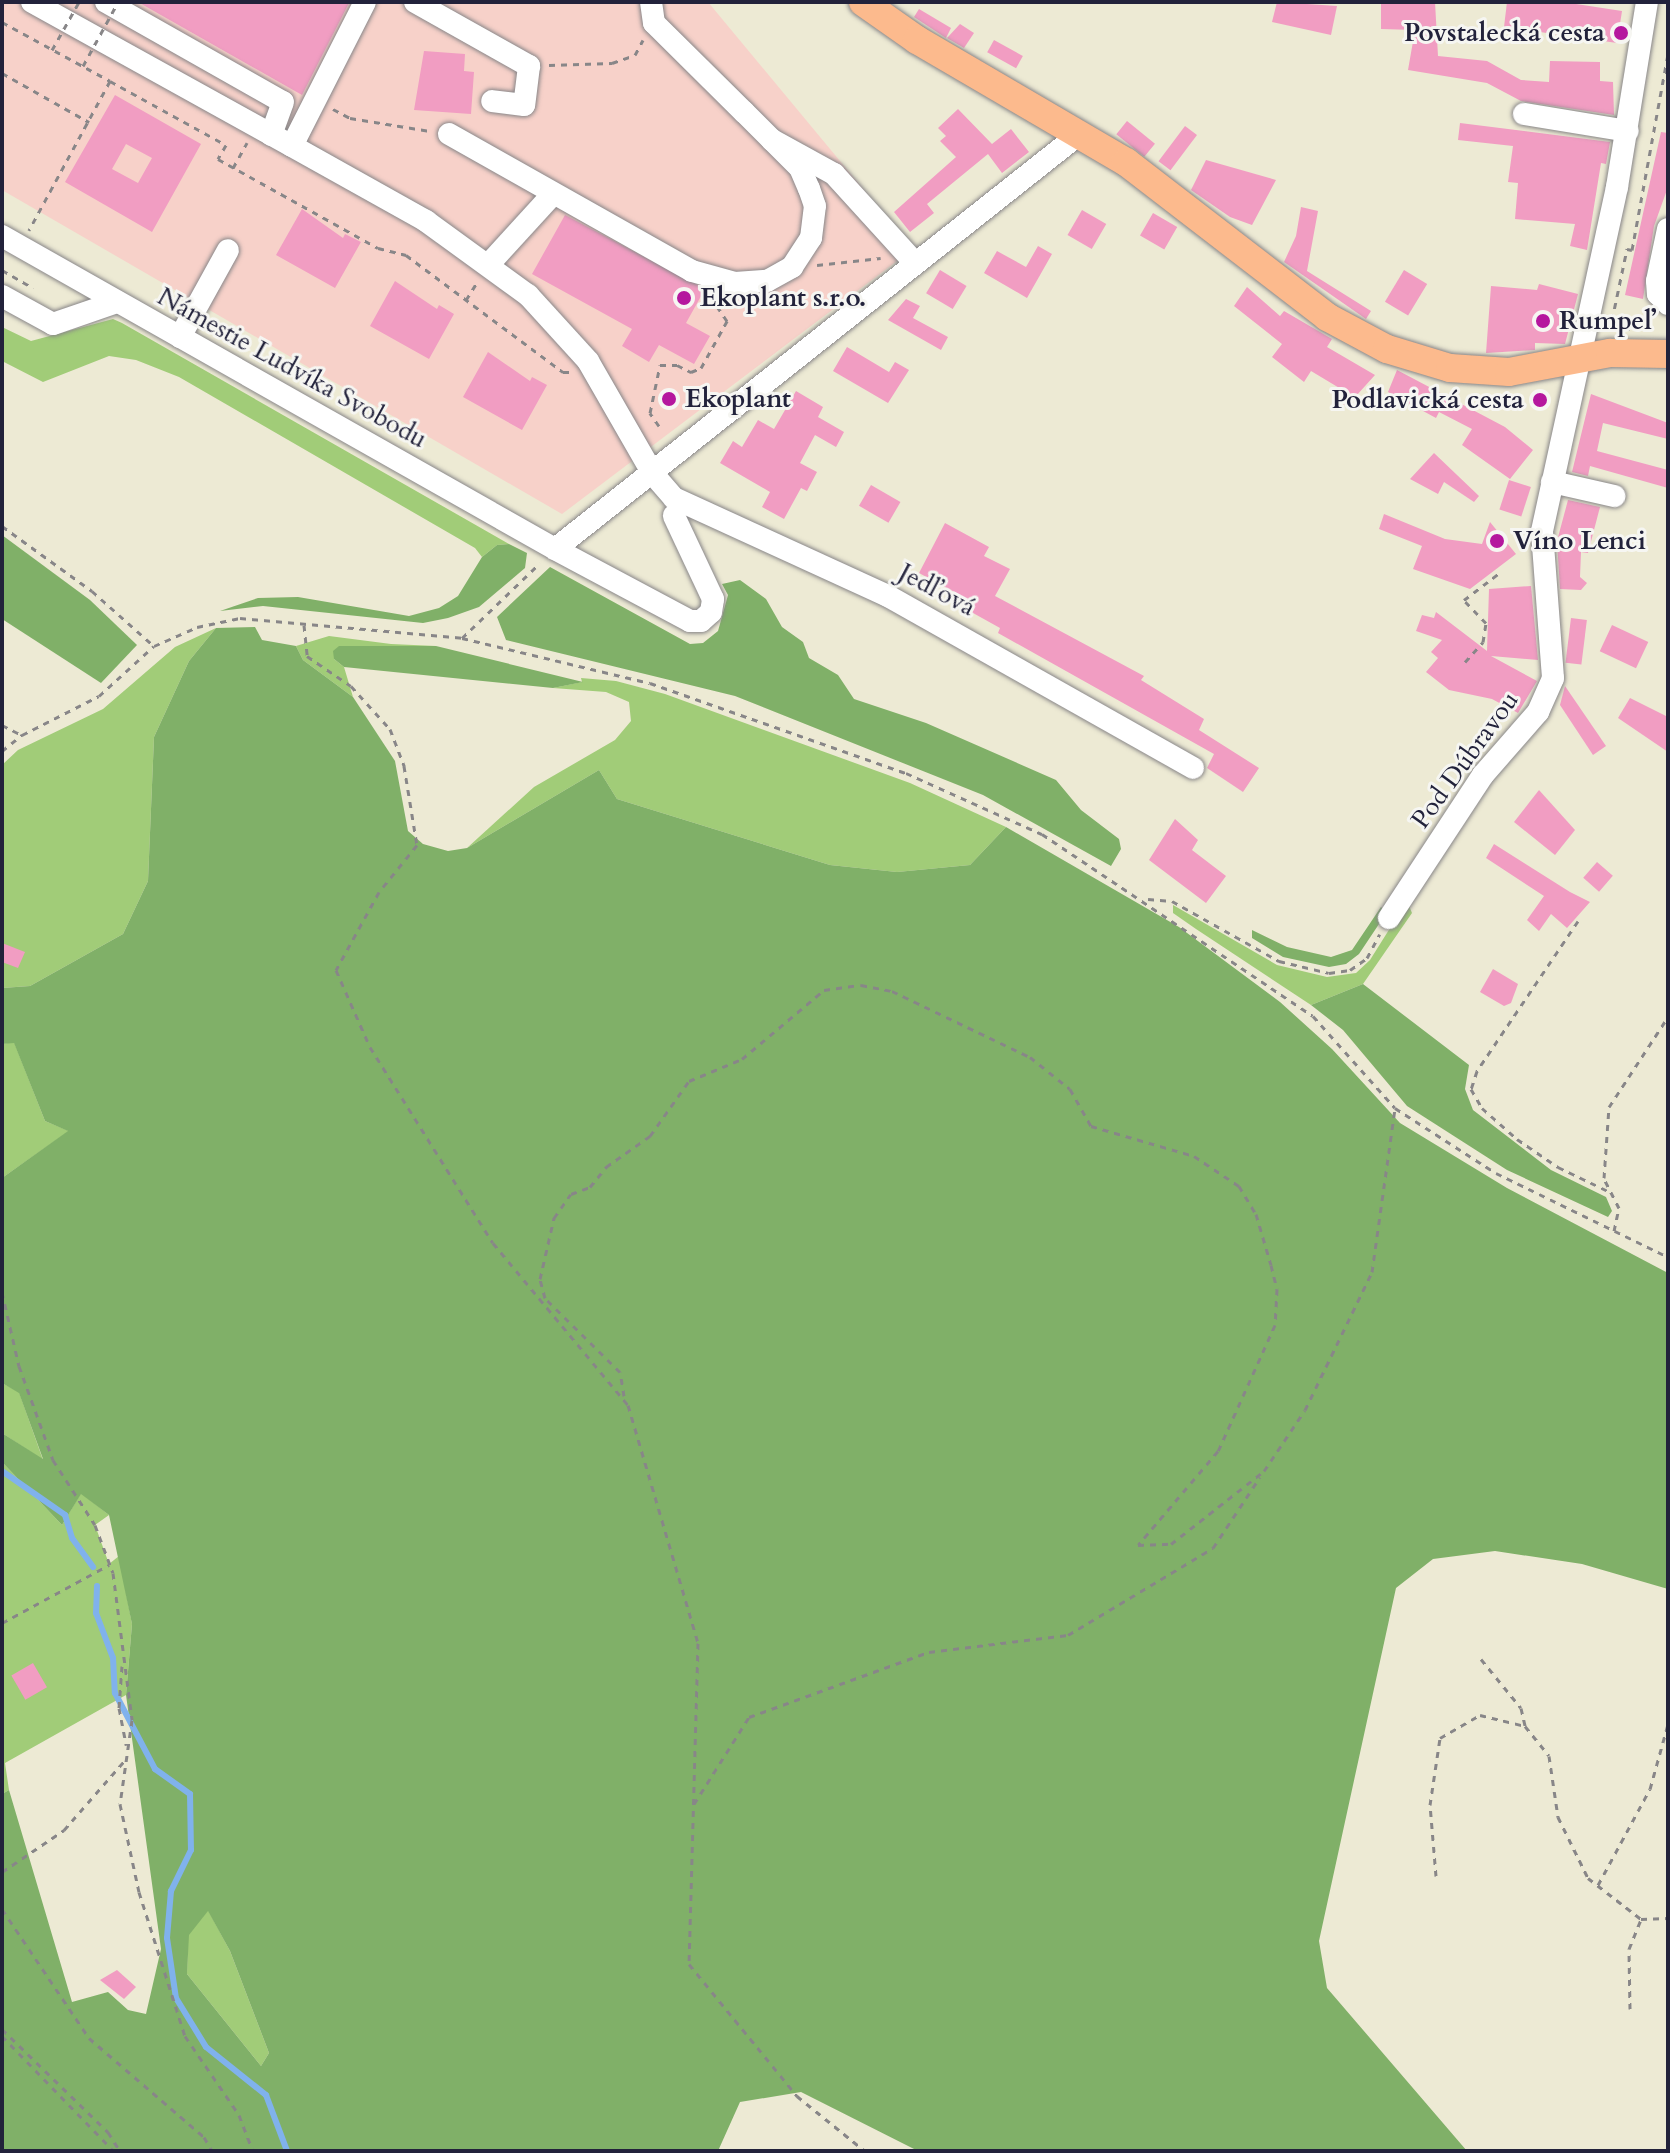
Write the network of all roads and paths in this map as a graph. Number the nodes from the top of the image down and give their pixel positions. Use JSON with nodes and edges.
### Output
{"nodes":[{"id":1,"x":32,"y":2,"type":"edge"},
{"id":2,"x":79,"y":2,"type":"edge"},
{"id":3,"x":106,"y":2,"type":"edge"},
{"id":4,"x":118,"y":2,"type":"edge"},
{"id":5,"x":365,"y":2,"type":"edge"},
{"id":6,"x":415,"y":2,"type":"edge"},
{"id":7,"x":633,"y":2,"type":"edge"},
{"id":8,"x":863,"y":2,"type":"edge"},
{"id":9,"x":1647,"y":2,"type":"edge"},
{"id":10,"x":653,"y":12,"type":"edge"},
{"id":11,"x":141,"y":20,"type":"junction"},
{"id":12,"x":2,"y":22,"type":"edge"},
{"id":13,"x":52,"y":50,"type":"junction"},
{"id":14,"x":123,"y":53,"type":"junction"},
{"id":15,"x":1668,"y":54,"type":"edge"},
{"id":16,"x":83,"y":66,"type":"junction"},
{"id":17,"x":529,"y":66,"type":"junction"},
{"id":18,"x":2,"y":73,"type":"edge"},
{"id":19,"x":110,"y":81,"type":"junction"},
{"id":20,"x":492,"y":101,"type":"dead end"},
{"id":21,"x":1524,"y":114,"type":"dead end"},
{"id":22,"x":350,"y":118,"type":"dead end"},
{"id":23,"x":89,"y":122,"type":"junction"},
{"id":24,"x":264,"y":131,"type":"junction"},
{"id":25,"x":1628,"y":131,"type":"junction"},
{"id":26,"x":449,"y":134,"type":"joint"},
{"id":27,"x":1078,"y":135,"type":"junction"},
{"id":28,"x":772,"y":140,"type":"junction"},
{"id":29,"x":292,"y":146,"type":"junction"},
{"id":30,"x":233,"y":168,"type":"junction"},
{"id":31,"x":267,"y":186,"type":"junction"},
{"id":32,"x":553,"y":194,"type":"junction"},
{"id":33,"x":262,"y":195,"type":"dead end"},
{"id":34,"x":1668,"y":229,"type":"edge"},
{"id":35,"x":29,"y":230,"type":"dead end"},
{"id":36,"x":2,"y":236,"type":"edge"},
{"id":37,"x":228,"y":250,"type":"dead end"},
{"id":38,"x":1625,"y":260,"type":"junction"},
{"id":39,"x":1633,"y":262,"type":"dead end"},
{"id":40,"x":915,"y":263,"type":"junction"},
{"id":41,"x":489,"y":264,"type":"junction"},
{"id":42,"x":792,"y":267,"type":"junction"},
{"id":43,"x":2,"y":270,"type":"edge"},
{"id":44,"x":1623,"y":271,"type":"junction"},
{"id":45,"x":1630,"y":273,"type":"dead end"},
{"id":46,"x":1620,"y":282,"type":"junction"},
{"id":47,"x":1628,"y":284,"type":"dead end"},
{"id":48,"x":36,"y":289,"type":"dead end"},
{"id":49,"x":697,"y":294,"type":"dead end"},
{"id":50,"x":2,"y":296,"type":"edge"},
{"id":51,"x":117,"y":302,"type":"junction"},
{"id":52,"x":1666,"y":302,"type":"edge"},
{"id":53,"x":1613,"y":326,"type":"dead end"},
{"id":54,"x":180,"y":337,"type":"junction"},
{"id":55,"x":1668,"y":354,"type":"edge"},
{"id":56,"x":1578,"y":360,"type":"junction"},
{"id":57,"x":595,"y":372,"type":"junction"},
{"id":58,"x":659,"y":426,"type":"dead end"},
{"id":59,"x":653,"y":474,"type":"junction"},
{"id":60,"x":1552,"y":482,"type":"junction"},
{"id":61,"x":1614,"y":496,"type":"dead end"},
{"id":62,"x":674,"y":516,"type":"dead end"},
{"id":63,"x":2,"y":526,"type":"edge"},
{"id":64,"x":555,"y":549,"type":"junction"},
{"id":65,"x":1498,"y":574,"type":"dead end"},
{"id":66,"x":304,"y":625,"type":"junction"},
{"id":67,"x":462,"y":638,"type":"junction"},
{"id":68,"x":154,"y":646,"type":"junction"},
{"id":69,"x":1465,"y":662,"type":"dead end"},
{"id":70,"x":2,"y":725,"type":"edge"},
{"id":71,"x":22,"y":735,"type":"junction"},
{"id":72,"x":2,"y":751,"type":"edge"},
{"id":73,"x":1193,"y":768,"type":"dead end"},
{"id":74,"x":1144,"y":899,"type":"junction"},
{"id":75,"x":1389,"y":918,"type":"joint"},
{"id":76,"x":1578,"y":921,"type":"dead end"},
{"id":77,"x":1668,"y":1017,"type":"edge"},
{"id":78,"x":1395,"y":1108,"type":"junction"},
{"id":79,"x":1612,"y":1193,"type":"junction"},
{"id":80,"x":1614,"y":1231,"type":"junction"},
{"id":81,"x":1668,"y":1257,"type":"edge"},
{"id":82,"x":2,"y":1292,"type":"edge"},
{"id":83,"x":2,"y":1315,"type":"edge"},
{"id":84,"x":10,"y":1316,"type":"junction"},
{"id":85,"x":624,"y":1400,"type":"junction"},
{"id":86,"x":1264,"y":1471,"type":"junction"},
{"id":87,"x":109,"y":1565,"type":"junction"},
{"id":88,"x":2,"y":1623,"type":"edge"},
{"id":89,"x":1481,"y":1659,"type":"dead end"},
{"id":90,"x":123,"y":1664,"type":"junction"},
{"id":91,"x":1668,"y":1724,"type":"edge"},
{"id":92,"x":1525,"y":1726,"type":"junction"},
{"id":93,"x":128,"y":1749,"type":"junction"},
{"id":94,"x":126,"y":1759,"type":"junction"},
{"id":95,"x":694,"y":1805,"type":"junction"},
{"id":96,"x":2,"y":1872,"type":"edge"},
{"id":97,"x":1436,"y":1876,"type":"dead end"},
{"id":98,"x":1598,"y":1885,"type":"junction"},
{"id":99,"x":2,"y":1909,"type":"edge"},
{"id":100,"x":1668,"y":1918,"type":"edge"},
{"id":101,"x":1641,"y":1919,"type":"junction"},
{"id":102,"x":1630,"y":2009,"type":"dead end"},
{"id":103,"x":2,"y":2029,"type":"edge"},
{"id":104,"x":2,"y":2036,"type":"edge"},
{"id":105,"x":114,"y":2151,"type":"edge"},
{"id":106,"x":120,"y":2151,"type":"edge"},
{"id":107,"x":212,"y":2151,"type":"edge"},
{"id":108,"x":253,"y":2151,"type":"edge"},
{"id":109,"x":865,"y":2151,"type":"edge"}],
"edges":[{"from":1,"to":14,"type":"street","name":"Jedľová"},
{"from":2,"to":13,"type":"path","bridge":true},
{"from":3,"to":11,"type":"street"},
{"from":4,"to":16,"type":"path","bridge":true},
{"from":5,"to":29,"type":"street"},
{"from":6,"to":17,"type":"street"},
{"from":7,"to":10,"type":"street"},
{"from":8,"to":27,"type":"main road"},
{"from":9,"to":25,"type":"street"},
{"from":10,"to":17,"type":"path"},
{"from":10,"to":28,"type":"street"},
{"from":11,"to":14,"type":"street"},
{"from":11,"to":24,"type":"street"},
{"from":12,"to":13,"type":"path"},
{"from":13,"to":16,"type":"path"},
{"from":14,"to":24,"type":"street","name":"Jedľová"},
{"from":15,"to":38,"type":"path"},
{"from":16,"to":19,"type":"path"},
{"from":17,"to":20,"type":"street"},
{"from":18,"to":23,"type":"path"},
{"from":19,"to":23,"type":"path"},
{"from":19,"to":30,"type":"path"},
{"from":21,"to":25,"type":"street"},
{"from":22,"to":26,"type":"path"},
{"from":23,"to":35,"type":"path"},
{"from":24,"to":29,"type":"street","name":"Jedľová"},
{"from":24,"to":30,"type":"path"},
{"from":25,"to":56,"type":"street"},
{"from":26,"to":32,"type":"street"},
{"from":27,"to":40,"type":"street"},
{"from":27,"to":56,"type":"main road"},
{"from":28,"to":40,"type":"street"},
{"from":28,"to":42,"type":"street"},
{"from":29,"to":41,"type":"street","name":"Jedľová"},
{"from":30,"to":31,"type":"path"},
{"from":31,"to":33,"type":"path"},
{"from":31,"to":57,"type":"path"},
{"from":32,"to":41,"type":"street"},
{"from":32,"to":42,"type":"street"},
{"from":34,"to":52,"type":"street"},
{"from":36,"to":51,"type":"street","name":"Námestie Ludvíka Svobodu"},
{"from":37,"to":54,"type":"street"},
{"from":38,"to":39,"type":"path"},
{"from":38,"to":44,"type":"path"},
{"from":40,"to":42,"type":"path"},
{"from":40,"to":59,"type":"street"},
{"from":41,"to":57,"type":"street","name":"Jedľová"},
{"from":43,"to":48,"type":"path"},
{"from":44,"to":45,"type":"path"},
{"from":44,"to":46,"type":"path"},
{"from":46,"to":47,"type":"path"},
{"from":46,"to":53,"type":"path"},
{"from":49,"to":58,"type":"path"},
{"from":50,"to":51,"type":"street"},
{"from":51,"to":54,"type":"street","name":"Námestie Ludvíka Svobodu"},
{"from":54,"to":64,"type":"street","name":"Námestie Ludvíka Svobodu"},
{"from":55,"to":56,"type":"main road"},
{"from":56,"to":60,"type":"street","name":"Pod Dúbravou"},
{"from":57,"to":59,"type":"street","name":"Jedľová"},
{"from":59,"to":64,"type":"street"},
{"from":59,"to":73,"type":"street","name":"Jedľová"},
{"from":60,"to":61,"type":"street"},
{"from":60,"to":75,"type":"street","name":"Pod Dúbravou"},
{"from":62,"to":64,"type":"street","name":"Námestie Ludvíka Svobodu"},
{"from":63,"to":68,"type":"path"},
{"from":64,"to":67,"type":"path"},
{"from":65,"to":69,"type":"path"},
{"from":66,"to":67,"type":"path"},
{"from":66,"to":68,"type":"path"},
{"from":66,"to":85,"type":"path"},
{"from":67,"to":74,"type":"path"},
{"from":68,"to":71,"type":"path"},
{"from":70,"to":71,"type":"path"},
{"from":71,"to":72,"type":"path"},
{"from":74,"to":75,"type":"path"},
{"from":74,"to":78,"type":"path"},
{"from":76,"to":79,"type":"path"},
{"from":77,"to":79,"type":"path"},
{"from":78,"to":80,"type":"path"},
{"from":78,"to":86,"type":"path"},
{"from":79,"to":80,"type":"path"},
{"from":80,"to":81,"type":"path"},
{"from":82,"to":84,"type":"path"},
{"from":83,"to":84,"type":"path"},
{"from":84,"to":87,"type":"path"},
{"from":85,"to":86,"type":"path"},
{"from":85,"to":95,"type":"path"},
{"from":86,"to":95,"type":"path"},
{"from":87,"to":88,"type":"path"},
{"from":87,"to":90,"type":"path"},
{"from":89,"to":92,"type":"path"},
{"from":90,"to":93,"type":"path"},
{"from":90,"to":93,"type":"path"},
{"from":91,"to":98,"type":"path"},
{"from":92,"to":97,"type":"path"},
{"from":92,"to":98,"type":"path"},
{"from":93,"to":94,"type":"path"},
{"from":94,"to":96,"type":"path"},
{"from":94,"to":108,"type":"path"},
{"from":95,"to":109,"type":"path"},
{"from":98,"to":101,"type":"path"},
{"from":99,"to":107,"type":"path"},
{"from":100,"to":101,"type":"path"},
{"from":101,"to":102,"type":"path"},
{"from":103,"to":106,"type":"path"},
{"from":104,"to":105,"type":"path"}]}
